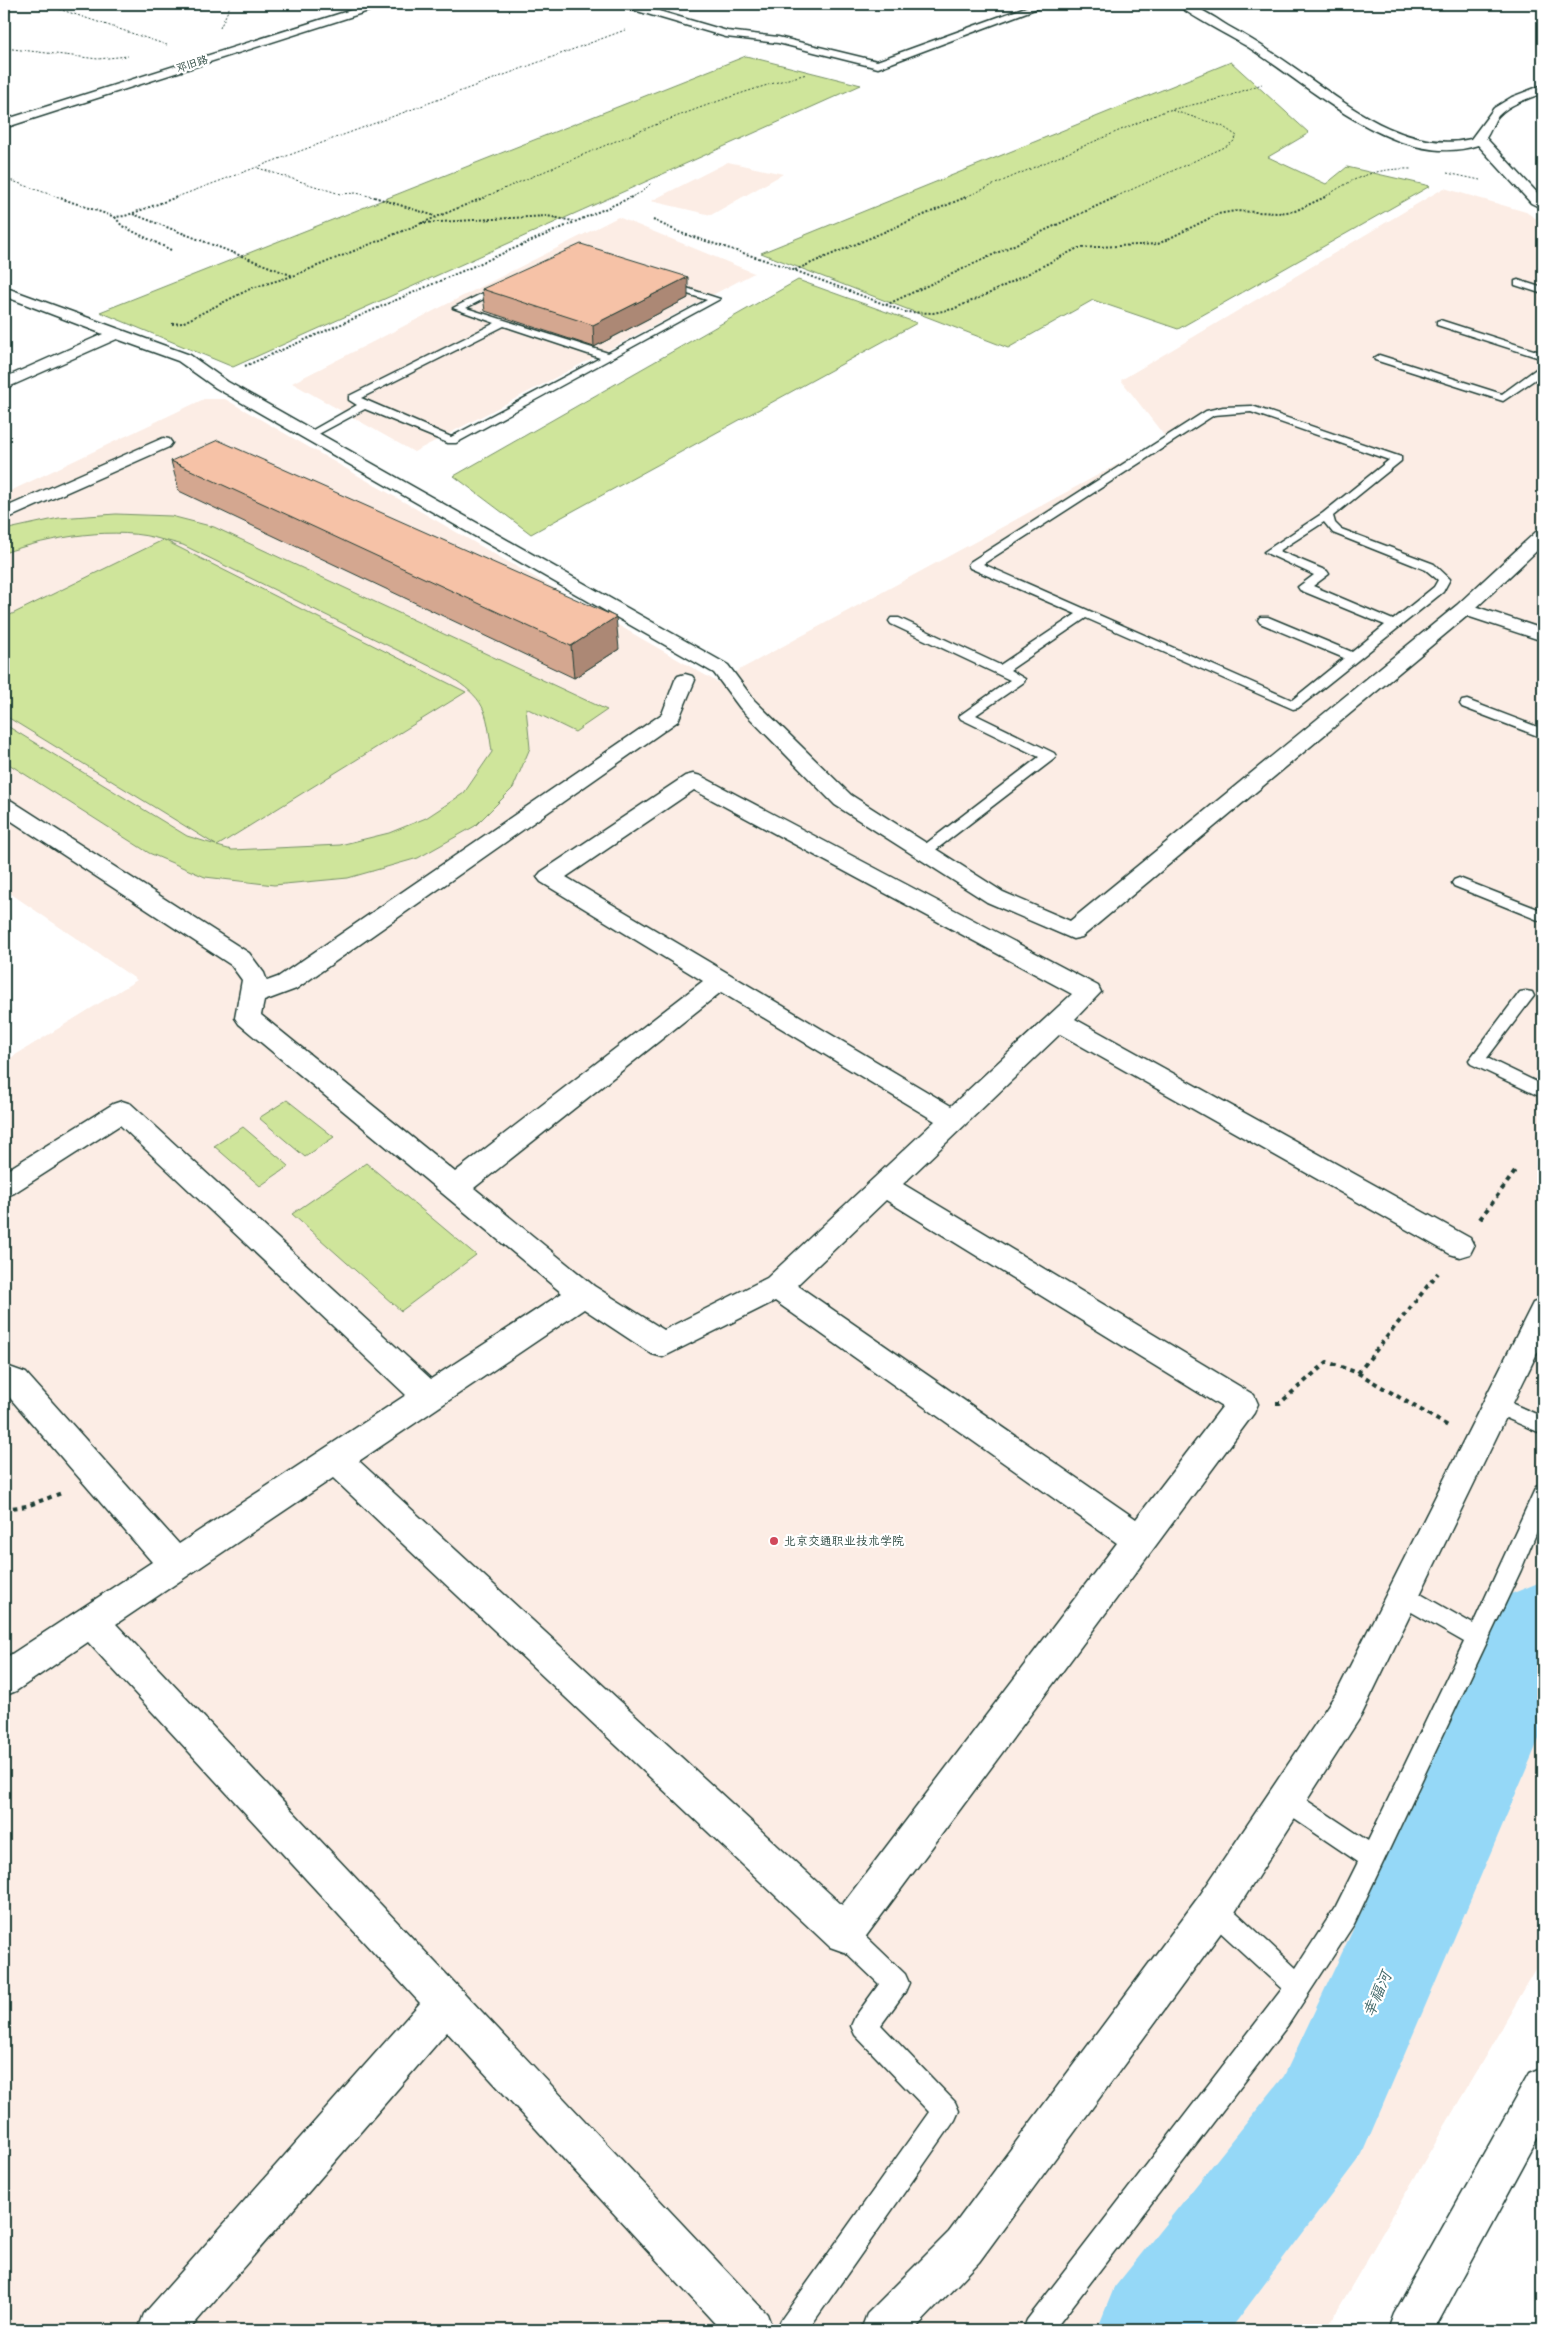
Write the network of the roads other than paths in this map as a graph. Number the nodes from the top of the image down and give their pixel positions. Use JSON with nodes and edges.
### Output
{"nodes":[{"id":1,"x":380,"y":4,"type":"edge"},
{"id":2,"x":624,"y":4,"type":"edge"},
{"id":3,"x":1043,"y":4,"type":"edge"},
{"id":4,"x":1182,"y":4,"type":"edge"},
{"id":5,"x":1543,"y":89,"type":"edge"},
{"id":6,"x":4,"y":124,"type":"edge"},
{"id":7,"x":1480,"y":139,"type":"junction"},
{"id":8,"x":1543,"y":205,"type":"edge"},
{"id":9,"x":517,"y":280,"type":"edge"},
{"id":10,"x":659,"y":282,"type":"edge"},
{"id":11,"x":1518,"y":283,"type":"dead end"},
{"id":12,"x":1543,"y":290,"type":"edge"},
{"id":13,"x":4,"y":291,"type":"edge"},
{"id":14,"x":503,"y":323,"type":"junction"},
{"id":15,"x":1440,"y":323,"type":"dead end"},
{"id":16,"x":116,"y":334,"type":"junction"},
{"id":17,"x":1543,"y":356,"type":"edge"},
{"id":18,"x":609,"y":357,"type":"junction"},
{"id":19,"x":1379,"y":358,"type":"dead end"},
{"id":20,"x":1543,"y":369,"type":"edge"},
{"id":21,"x":4,"y":384,"type":"edge"},
{"id":22,"x":364,"y":405,"type":"junction"},
{"id":23,"x":309,"y":435,"type":"junction"},
{"id":24,"x":163,"y":443,"type":"dead end"},
{"id":25,"x":4,"y":515,"type":"edge"},
{"id":26,"x":1327,"y":515,"type":"junction"},
{"id":27,"x":1543,"y":535,"type":"edge"},
{"id":28,"x":1464,"y":609,"type":"junction"},
{"id":29,"x":1085,"y":613,"type":"junction"},
{"id":30,"x":1264,"y":620,"type":"dead end"},
{"id":31,"x":895,"y":621,"type":"dead end"},
{"id":32,"x":1395,"y":624,"type":"junction"},
{"id":33,"x":1543,"y":635,"type":"edge"},
{"id":34,"x":1353,"y":658,"type":"junction"},
{"id":35,"x":1000,"y":670,"type":"junction"},
{"id":36,"x":685,"y":680,"type":"dead end"},
{"id":37,"x":1467,"y":704,"type":"dead end"},
{"id":38,"x":1543,"y":734,"type":"edge"},
{"id":39,"x":4,"y":806,"type":"edge"},
{"id":40,"x":924,"y":852,"type":"junction"},
{"id":41,"x":1459,"y":883,"type":"dead end"},
{"id":42,"x":1543,"y":917,"type":"edge"},
{"id":43,"x":720,"y":980,"type":"junction"},
{"id":44,"x":252,"y":996,"type":"junction"},
{"id":45,"x":1526,"y":996,"type":"dead end"},
{"id":46,"x":1058,"y":1021,"type":"junction"},
{"id":47,"x":1543,"y":1092,"type":"edge"},
{"id":48,"x":954,"y":1120,"type":"junction"},
{"id":49,"x":4,"y":1186,"type":"edge"},
{"id":50,"x":885,"y":1186,"type":"junction"},
{"id":51,"x":454,"y":1188,"type":"junction"},
{"id":52,"x":1460,"y":1246,"type":"road end"},
{"id":53,"x":777,"y":1286,"type":"junction"},
{"id":54,"x":584,"y":1294,"type":"junction"},
{"id":55,"x":1543,"y":1311,"type":"edge"},
{"id":56,"x":4,"y":1378,"type":"edge"},
{"id":57,"x":429,"y":1397,"type":"junction"},
{"id":58,"x":1496,"y":1405,"type":"junction"},
{"id":59,"x":1543,"y":1426,"type":"edge"},
{"id":60,"x":335,"y":1459,"type":"junction"},
{"id":61,"x":1543,"y":1493,"type":"edge"},
{"id":62,"x":1139,"y":1540,"type":"junction"},
{"id":63,"x":176,"y":1565,"type":"junction"},
{"id":64,"x":1402,"y":1595,"type":"junction"},
{"id":65,"x":91,"y":1621,"type":"junction"},
{"id":66,"x":1478,"y":1638,"type":"junction"},
{"id":67,"x":4,"y":1679,"type":"edge"},
{"id":68,"x":1286,"y":1800,"type":"junction"},
{"id":69,"x":1372,"y":1858,"type":"junction"},
{"id":70,"x":1214,"y":1909,"type":"junction"},
{"id":71,"x":844,"y":1933,"type":"junction"},
{"id":72,"x":1298,"y":1988,"type":"junction"},
{"id":73,"x":446,"y":2003,"type":"junction"},
{"id":74,"x":1543,"y":2088,"type":"edge"},
{"id":75,"x":160,"y":2330,"type":"edge"},
{"id":76,"x":752,"y":2330,"type":"edge"},
{"id":77,"x":791,"y":2330,"type":"edge"},
{"id":78,"x":883,"y":2330,"type":"edge"},
{"id":79,"x":1037,"y":2330,"type":"edge"},
{"id":80,"x":1410,"y":2330,"type":"edge"}],
"edges":[{"from":1,"to":6,"type":"street","name":"邓旧路"},
{"from":2,"to":3,"type":"street"},
{"from":4,"to":7,"type":"street"},
{"from":5,"to":7,"type":"street"},
{"from":7,"to":8,"type":"street"},
{"from":9,"to":14,"type":"lane"},
{"from":10,"to":18,"type":"lane"},
{"from":11,"to":12,"type":"lane"},
{"from":13,"to":16,"type":"street"},
{"from":14,"to":18,"type":"lane"},
{"from":14,"to":22,"type":"lane"},
{"from":15,"to":17,"type":"lane"},
{"from":16,"to":21,"type":"street"},
{"from":16,"to":23,"type":"street"},
{"from":18,"to":22,"type":"lane"},
{"from":19,"to":20,"type":"lane"},
{"from":22,"to":23,"type":"lane"},
{"from":23,"to":40,"type":"street"},
{"from":24,"to":25,"type":"street"},
{"from":26,"to":29,"type":"lane"},
{"from":26,"to":32,"type":"lane"},
{"from":26,"to":32,"type":"lane"},
{"from":27,"to":28,"type":"street"},
{"from":28,"to":33,"type":"street"},
{"from":28,"to":40,"type":"street"},
{"from":29,"to":34,"type":"lane"},
{"from":29,"to":35,"type":"lane"},
{"from":30,"to":34,"type":"lane"},
{"from":31,"to":35,"type":"lane"},
{"from":32,"to":34,"type":"lane"},
{"from":35,"to":40,"type":"lane"},
{"from":36,"to":44,"type":"street"},
{"from":37,"to":38,"type":"lane"},
{"from":39,"to":44,"type":"street"},
{"from":41,"to":42,"type":"lane"},
{"from":43,"to":46,"type":"street"},
{"from":43,"to":48,"type":"street"},
{"from":43,"to":51,"type":"street"},
{"from":44,"to":51,"type":"street"},
{"from":45,"to":47,"type":"lane"},
{"from":46,"to":48,"type":"street"},
{"from":46,"to":52,"type":"street"},
{"from":48,"to":50,"type":"street"},
{"from":49,"to":57,"type":"street"},
{"from":50,"to":53,"type":"street"},
{"from":50,"to":62,"type":"street"},
{"from":51,"to":54,"type":"street"},
{"from":53,"to":54,"type":"street"},
{"from":53,"to":62,"type":"street"},
{"from":54,"to":57,"type":"street"},
{"from":55,"to":58,"type":"street"},
{"from":56,"to":63,"type":"street"},
{"from":57,"to":60,"type":"street"},
{"from":58,"to":59,"type":"lane"},
{"from":58,"to":64,"type":"street"},
{"from":60,"to":63,"type":"street"},
{"from":60,"to":71,"type":"street"},
{"from":61,"to":66,"type":"lane"},
{"from":62,"to":71,"type":"street"},
{"from":63,"to":65,"type":"street"},
{"from":64,"to":66,"type":"lane"},
{"from":64,"to":68,"type":"street"},
{"from":65,"to":67,"type":"street"},
{"from":65,"to":73,"type":"street"},
{"from":66,"to":69,"type":"lane"},
{"from":68,"to":69,"type":"lane"},
{"from":68,"to":70,"type":"street"},
{"from":69,"to":72,"type":"lane"},
{"from":70,"to":72,"type":"lane"},
{"from":70,"to":78,"type":"street"},
{"from":71,"to":77,"type":"lane"},
{"from":72,"to":79,"type":"lane"},
{"from":73,"to":75,"type":"street"},
{"from":73,"to":76,"type":"street"},
{"from":74,"to":80,"type":"street"}]}
